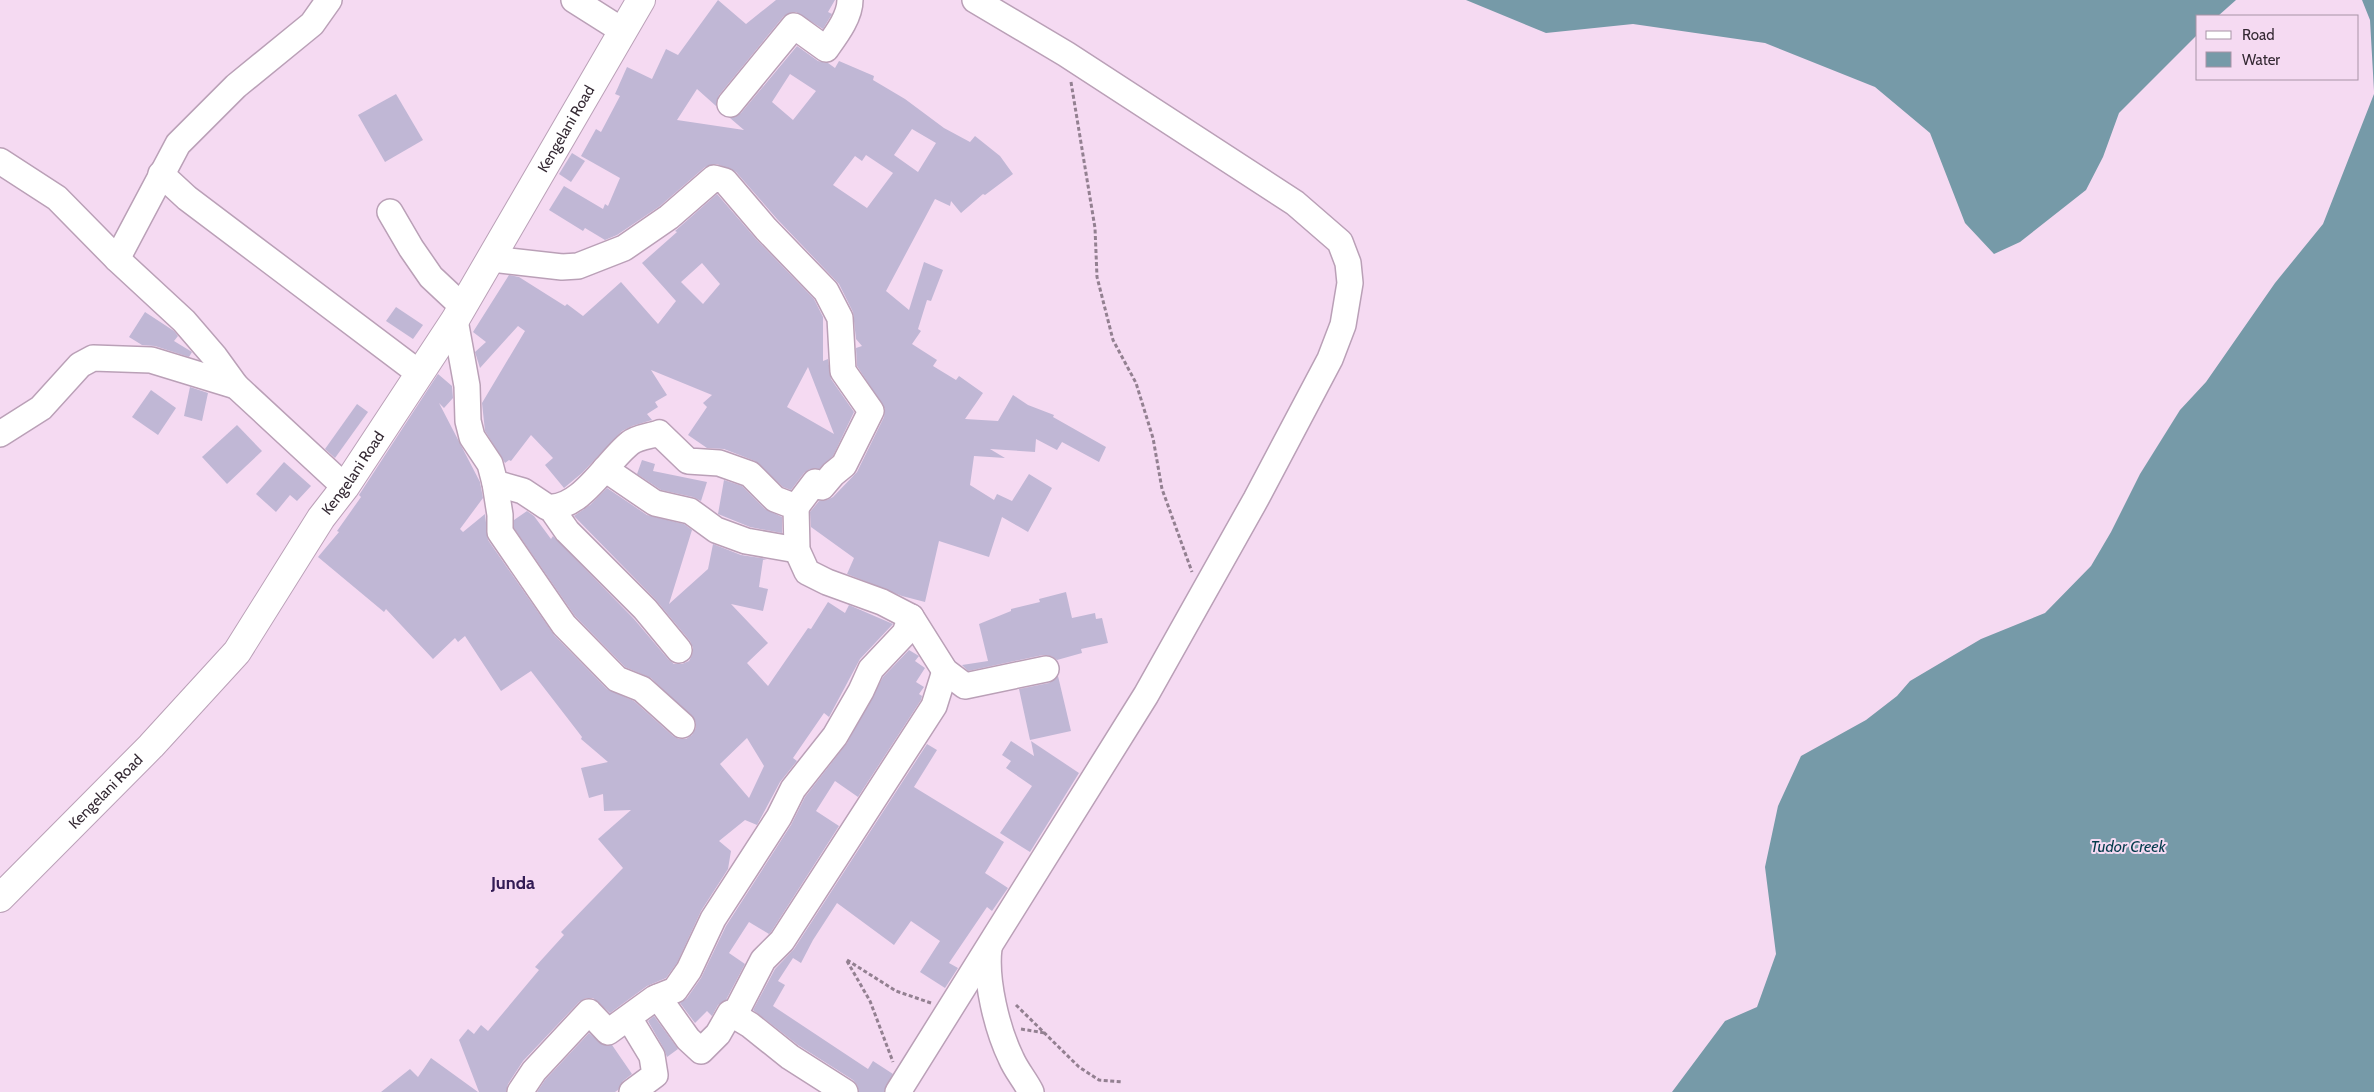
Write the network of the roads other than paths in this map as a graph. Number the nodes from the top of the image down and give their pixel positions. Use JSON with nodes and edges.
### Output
{"nodes":[{"id":1,"x":329,"y":0,"type":"edge"},
{"id":2,"x":574,"y":0,"type":"edge"},
{"id":3,"x":641,"y":0,"type":"edge"},
{"id":4,"x":850,"y":0,"type":"edge"},
{"id":5,"x":975,"y":0,"type":"edge"},
{"id":6,"x":623,"y":31,"type":"junction"},
{"id":7,"x":730,"y":104,"type":"dead end"},
{"id":8,"x":0,"y":161,"type":"edge"},
{"id":9,"x":161,"y":174,"type":"junction"},
{"id":10,"x":390,"y":212,"type":"dead end"},
{"id":11,"x":117,"y":259,"type":"junction"},
{"id":12,"x":492,"y":259,"type":"junction"},
{"id":13,"x":459,"y":313,"type":"junction"},
{"id":14,"x":419,"y":373,"type":"junction"},
{"id":15,"x":236,"y":386,"type":"junction"},
{"id":16,"x":0,"y":434,"type":"edge"},
{"id":17,"x":605,"y":469,"type":"junction"},
{"id":18,"x":495,"y":483,"type":"junction"},
{"id":19,"x":346,"y":487,"type":"junction"},
{"id":20,"x":796,"y":507,"type":"junction"},
{"id":21,"x":551,"y":508,"type":"junction"},
{"id":22,"x":797,"y":550,"type":"junction"},
{"id":23,"x":911,"y":617,"type":"junction"},
{"id":24,"x":679,"y":650,"type":"dead end"},
{"id":25,"x":1046,"y":669,"type":"dead end"},
{"id":26,"x":945,"y":671,"type":"junction"},
{"id":27,"x":682,"y":725,"type":"dead end"},
{"id":28,"x":0,"y":898,"type":"edge"},
{"id":29,"x":989,"y":945,"type":"junction"},
{"id":30,"x":658,"y":997,"type":"junction"},
{"id":31,"x":734,"y":1016,"type":"junction"},
{"id":32,"x":629,"y":1018,"type":"junction"},
{"id":33,"x":899,"y":1090,"type":"edge"},
{"id":34,"x":520,"y":1092,"type":"edge"},
{"id":35,"x":632,"y":1092,"type":"edge"},
{"id":36,"x":845,"y":1092,"type":"edge"},
{"id":37,"x":1031,"y":1092,"type":"edge"}],
"edges":[{"from":1,"to":9,"type":"street"},
{"from":2,"to":6,"type":"street"},
{"from":3,"to":6,"type":"main road","name":"Kengelani Road"},
{"from":4,"to":7,"type":"street"},
{"from":5,"to":29,"type":"street"},
{"from":6,"to":12,"type":"main road","name":"Kengelani Road"},
{"from":8,"to":11,"type":"street"},
{"from":9,"to":11,"type":"street"},
{"from":9,"to":14,"type":"street"},
{"from":10,"to":13,"type":"street"},
{"from":11,"to":15,"type":"street"},
{"from":12,"to":13,"type":"main road","name":"Kengelani Road"},
{"from":12,"to":20,"type":"street"},
{"from":13,"to":14,"type":"main road","name":"Kengelani Road"},
{"from":13,"to":18,"type":"street"},
{"from":14,"to":19,"type":"main road","name":"Kengelani Road"},
{"from":15,"to":16,"type":"street"},
{"from":15,"to":19,"type":"street"},
{"from":17,"to":20,"type":"street"},
{"from":17,"to":21,"type":"street"},
{"from":17,"to":22,"type":"street"},
{"from":18,"to":21,"type":"street"},
{"from":18,"to":27,"type":"street"},
{"from":19,"to":28,"type":"main road","name":"Kengelani Road"},
{"from":20,"to":22,"type":"street"},
{"from":21,"to":24,"type":"street"},
{"from":22,"to":23,"type":"street"},
{"from":23,"to":26,"type":"street"},
{"from":23,"to":30,"type":"street"},
{"from":25,"to":26,"type":"street"},
{"from":26,"to":31,"type":"street"},
{"from":29,"to":33,"type":"street"},
{"from":29,"to":37,"type":"street"},
{"from":30,"to":31,"type":"street"},
{"from":30,"to":32,"type":"street"},
{"from":31,"to":36,"type":"street"},
{"from":32,"to":34,"type":"street"},
{"from":32,"to":35,"type":"street"}]}
